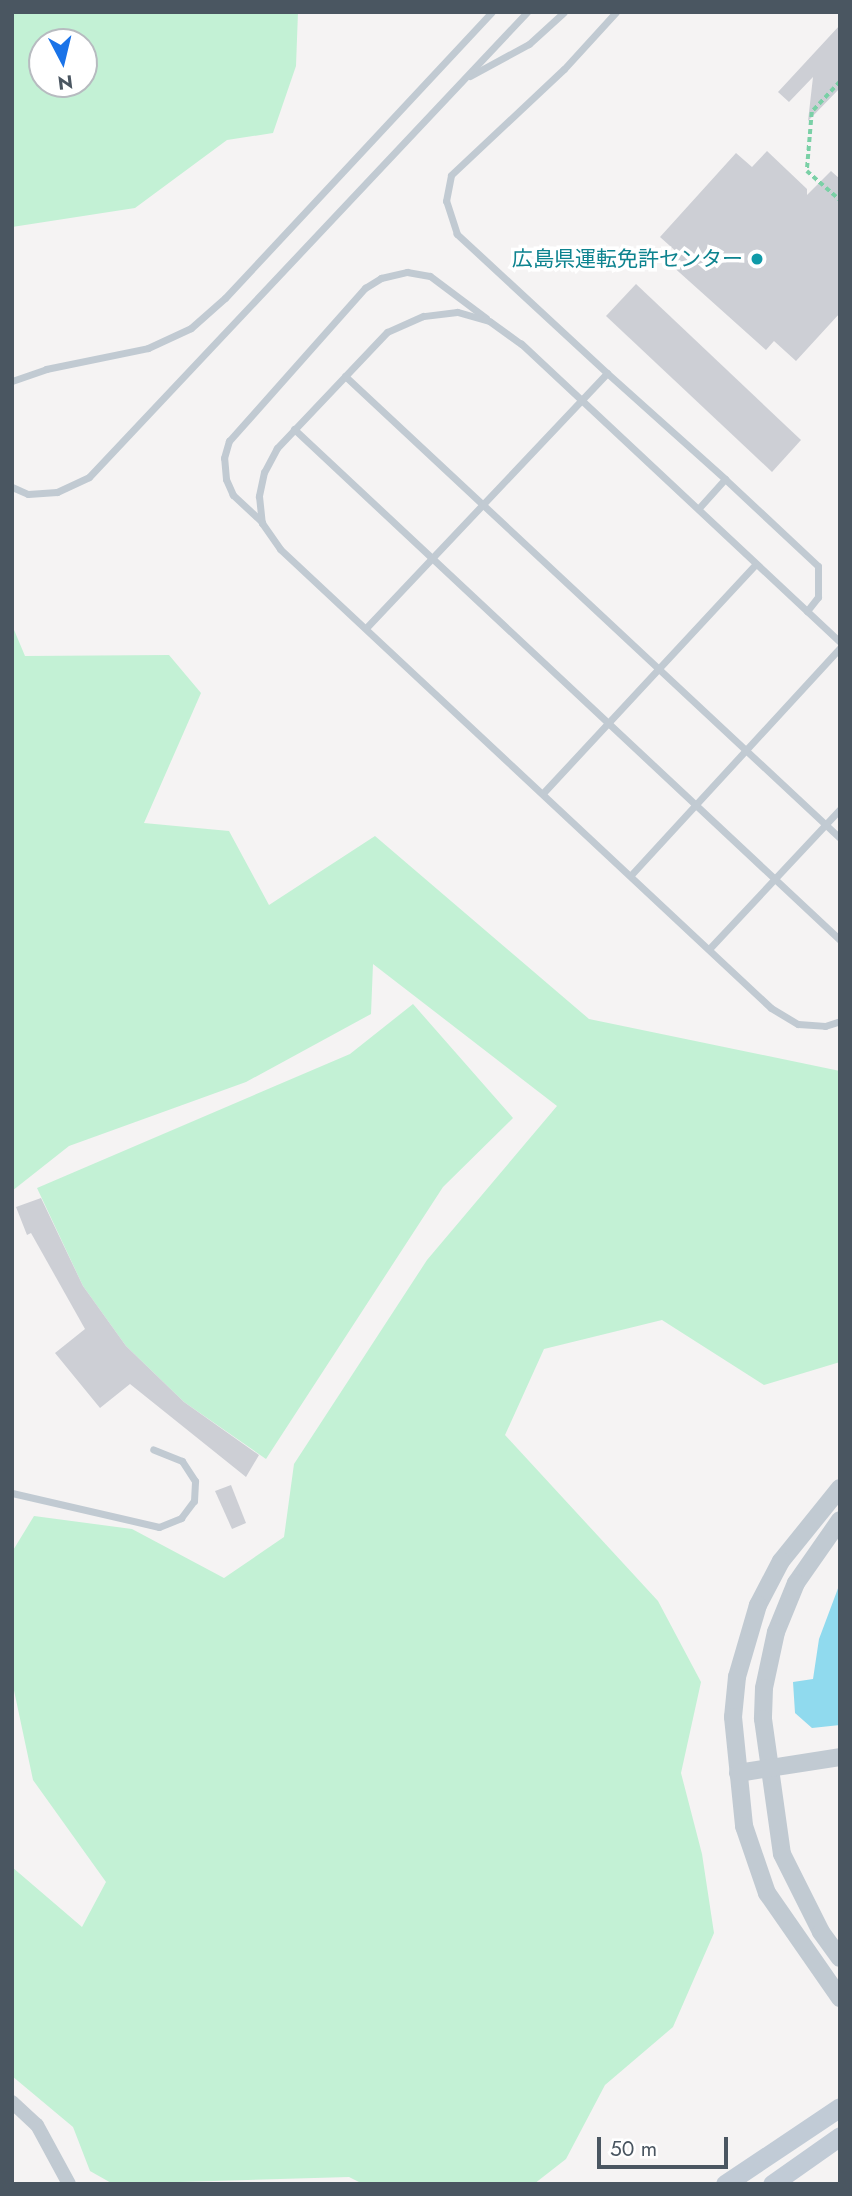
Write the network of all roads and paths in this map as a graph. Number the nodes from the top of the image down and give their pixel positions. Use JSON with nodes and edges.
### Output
{"nodes":[{"id":1,"x":492,"y":12,"type":"edge"},
{"id":2,"x":527,"y":12,"type":"edge"},
{"id":3,"x":564,"y":12,"type":"edge"},
{"id":4,"x":616,"y":12,"type":"edge"},
{"id":5,"x":464,"y":80,"type":"junction"},
{"id":6,"x":840,"y":82,"type":"edge"},
{"id":7,"x":840,"y":200,"type":"edge"},
{"id":8,"x":489,"y":321,"type":"junction"},
{"id":9,"x":607,"y":373,"type":"junction"},
{"id":10,"x":345,"y":376,"type":"junction"},
{"id":11,"x":12,"y":381,"type":"edge"},
{"id":12,"x":581,"y":400,"type":"junction"},
{"id":13,"x":295,"y":429,"type":"junction"},
{"id":14,"x":725,"y":479,"type":"junction"},
{"id":15,"x":12,"y":486,"type":"edge"},
{"id":16,"x":483,"y":504,"type":"junction"},
{"id":17,"x":698,"y":509,"type":"junction"},
{"id":18,"x":262,"y":523,"type":"junction"},
{"id":19,"x":432,"y":558,"type":"junction"},
{"id":20,"x":756,"y":564,"type":"junction"},
{"id":21,"x":807,"y":611,"type":"junction"},
{"id":22,"x":366,"y":628,"type":"junction"},
{"id":23,"x":840,"y":642,"type":"edge"},
{"id":24,"x":840,"y":648,"type":"edge"},
{"id":25,"x":660,"y":668,"type":"junction"},
{"id":26,"x":608,"y":723,"type":"junction"},
{"id":27,"x":746,"y":750,"type":"junction"},
{"id":28,"x":544,"y":792,"type":"junction"},
{"id":29,"x":696,"y":805,"type":"junction"},
{"id":30,"x":840,"y":809,"type":"edge"},
{"id":31,"x":825,"y":824,"type":"junction"},
{"id":32,"x":840,"y":838,"type":"edge"},
{"id":33,"x":631,"y":875,"type":"junction"},
{"id":34,"x":774,"y":878,"type":"junction"},
{"id":35,"x":840,"y":940,"type":"edge"},
{"id":36,"x":709,"y":949,"type":"junction"},
{"id":37,"x":840,"y":1021,"type":"edge"},
{"id":38,"x":153,"y":1449,"type":"dead end"},
{"id":39,"x":840,"y":1488,"type":"edge"},
{"id":40,"x":12,"y":1493,"type":"edge"},
{"id":41,"x":840,"y":1520,"type":"edge"},
{"id":42,"x":840,"y":1757,"type":"edge"},
{"id":43,"x":767,"y":1769,"type":"junction"},
{"id":44,"x":738,"y":1773,"type":"junction"},
{"id":45,"x":840,"y":1958,"type":"edge"},
{"id":46,"x":840,"y":1998,"type":"edge"},
{"id":47,"x":12,"y":2102,"type":"edge"},
{"id":48,"x":840,"y":2107,"type":"edge"},
{"id":49,"x":840,"y":2136,"type":"edge"},
{"id":50,"x":69,"y":2184,"type":"edge"},
{"id":51,"x":725,"y":2184,"type":"edge"},
{"id":52,"x":772,"y":2184,"type":"edge"}],
"edges":[{"from":1,"to":11,"type":"lane"},
{"from":2,"to":5,"type":"lane"},
{"from":3,"to":5,"type":"lane"},
{"from":4,"to":9,"type":"lane"},
{"from":5,"to":15,"type":"lane"},
{"from":6,"to":7,"type":"path"},
{"from":8,"to":10,"type":"lane"},
{"from":8,"to":12,"type":"lane"},
{"from":8,"to":18,"type":"lane"},
{"from":9,"to":12,"type":"lane"},
{"from":9,"to":14,"type":"lane"},
{"from":10,"to":13,"type":"lane"},
{"from":10,"to":16,"type":"lane"},
{"from":12,"to":16,"type":"lane"},
{"from":12,"to":17,"type":"lane"},
{"from":13,"to":18,"type":"lane"},
{"from":13,"to":19,"type":"lane"},
{"from":14,"to":17,"type":"lane"},
{"from":14,"to":21,"type":"lane"},
{"from":16,"to":19,"type":"lane"},
{"from":16,"to":25,"type":"lane"},
{"from":17,"to":20,"type":"lane"},
{"from":18,"to":22,"type":"lane"},
{"from":19,"to":22,"type":"lane"},
{"from":19,"to":26,"type":"lane"},
{"from":20,"to":21,"type":"lane"},
{"from":20,"to":25,"type":"lane"},
{"from":21,"to":23,"type":"lane"},
{"from":22,"to":28,"type":"lane"},
{"from":24,"to":27,"type":"lane"},
{"from":25,"to":26,"type":"lane"},
{"from":25,"to":27,"type":"lane"},
{"from":26,"to":28,"type":"lane"},
{"from":26,"to":29,"type":"lane"},
{"from":27,"to":29,"type":"lane"},
{"from":27,"to":31,"type":"lane"},
{"from":28,"to":33,"type":"lane"},
{"from":29,"to":33,"type":"lane"},
{"from":29,"to":34,"type":"lane"},
{"from":30,"to":31,"type":"lane"},
{"from":31,"to":32,"type":"lane"},
{"from":31,"to":34,"type":"lane"},
{"from":33,"to":36,"type":"lane"},
{"from":34,"to":35,"type":"lane"},
{"from":34,"to":36,"type":"lane"},
{"from":36,"to":37,"type":"lane"},
{"from":38,"to":40,"type":"lane"},
{"from":39,"to":44,"type":"street"},
{"from":41,"to":43,"type":"street"},
{"from":42,"to":43,"type":"street"},
{"from":43,"to":44,"type":"street"},
{"from":43,"to":45,"type":"street"},
{"from":44,"to":46,"type":"street"},
{"from":47,"to":50,"type":"street"},
{"from":48,"to":51,"type":"main road"},
{"from":49,"to":52,"type":"main road"}]}
